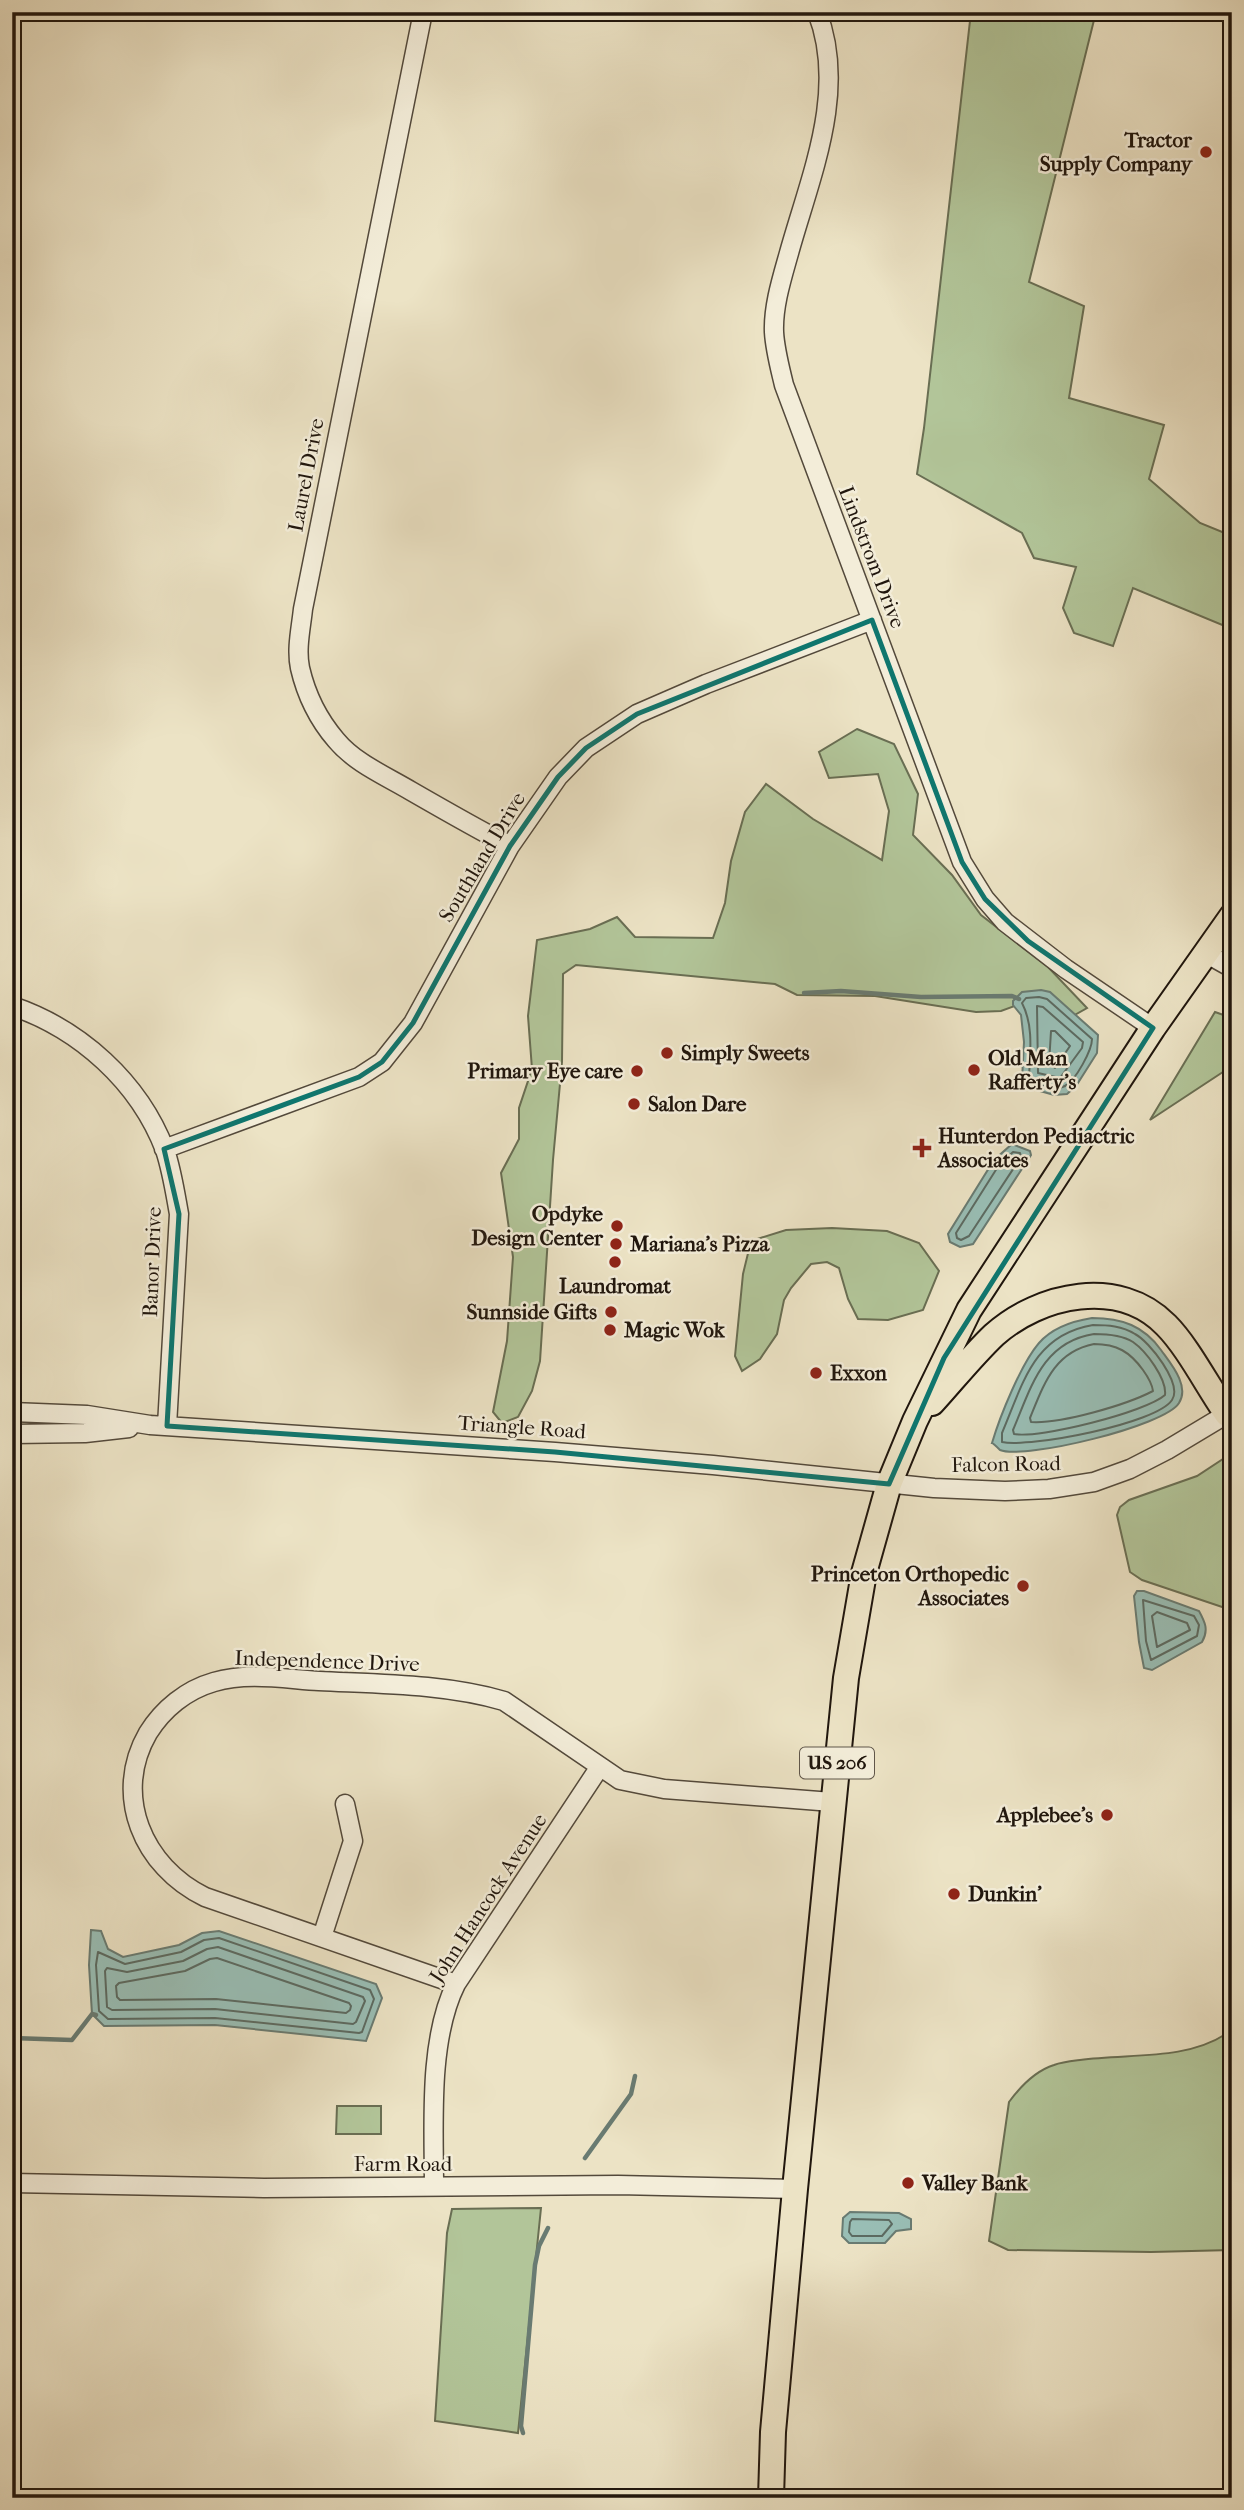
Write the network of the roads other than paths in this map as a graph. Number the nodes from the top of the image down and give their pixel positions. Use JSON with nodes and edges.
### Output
{"nodes":[{"id":1,"x":423,"y":12,"type":"edge"},
{"id":2,"x":817,"y":12,"type":"edge"},
{"id":3,"x":872,"y":620,"type":"junction"},
{"id":4,"x":510,"y":846,"type":"junction"},
{"id":5,"x":1232,"y":916,"type":"edge"},
{"id":6,"x":1207,"y":954,"type":"junction"},
{"id":7,"x":1232,"y":968,"type":"edge"},
{"id":8,"x":12,"y":1006,"type":"edge"},
{"id":9,"x":1153,"y":1028,"type":"junction"},
{"id":10,"x":164,"y":1149,"type":"junction"},
{"id":11,"x":12,"y":1412,"type":"edge"},
{"id":12,"x":1229,"y":1412,"type":"edge"},
{"id":13,"x":915,"y":1421,"type":"junction"},
{"id":14,"x":158,"y":1425,"type":"junction"},
{"id":15,"x":12,"y":1434,"type":"edge"},
{"id":16,"x":890,"y":1484,"type":"junction"},
{"id":17,"x":599,"y":1768,"type":"junction"},
{"id":18,"x":832,"y":1802,"type":"junction"},
{"id":19,"x":345,"y":1804,"type":"dead end"},
{"id":20,"x":322,"y":1937,"type":"junction"},
{"id":21,"x":456,"y":1983,"type":"junction"},
{"id":22,"x":12,"y":2183,"type":"edge"},
{"id":23,"x":434,"y":2187,"type":"junction"},
{"id":24,"x":795,"y":2189,"type":"junction"},
{"id":25,"x":774,"y":2432,"type":"junction"},
{"id":26,"x":764,"y":2498,"type":"edge"},
{"id":27,"x":771,"y":2498,"type":"edge"}],
"edges":[{"from":1,"to":4,"type":"street","name":"Laurel Drive"},
{"from":2,"to":3,"type":"street","name":"Lindstrom Drive"},
{"from":3,"to":4,"type":"street","name":"Southland Drive"},
{"from":3,"to":9,"type":"street","name":"Lindstrom Drive"},
{"from":4,"to":10,"type":"street","name":"Southland Drive"},
{"from":5,"to":6,"type":"highway","number":"US 206"},
{"from":6,"to":7,"type":"street"},
{"from":6,"to":9,"type":"highway","number":"US 206"},
{"from":8,"to":10,"type":"street","name":"Banor Drive"},
{"from":9,"to":13,"type":"highway","number":"US 206"},
{"from":10,"to":14,"type":"street","name":"Banor Drive"},
{"from":11,"to":14,"type":"street","name":"Triangle Road"},
{"from":12,"to":13,"type":"highway"},
{"from":12,"to":16,"type":"street","name":"Falcon Road"},
{"from":13,"to":16,"type":"highway","number":"US 206"},
{"from":14,"to":15,"type":"street","name":"Triangle Road"},
{"from":14,"to":16,"type":"street","name":"Triangle Road"},
{"from":16,"to":18,"type":"highway","number":"US 206"},
{"from":17,"to":18,"type":"street","name":"Independence Drive"},
{"from":17,"to":20,"type":"street","name":"Independence Drive"},
{"from":17,"to":21,"type":"street","name":"John Hancock Avenue"},
{"from":18,"to":24,"type":"highway","number":"US 206"},
{"from":19,"to":20,"type":"street"},
{"from":20,"to":21,"type":"street","name":"Independence Drive"},
{"from":21,"to":23,"type":"street","name":"John Hancock Avenue"},
{"from":22,"to":23,"type":"street","name":"Farm Road"},
{"from":23,"to":24,"type":"street","name":"Farm Road"},
{"from":24,"to":25,"type":"highway","number":"US 206"},
{"from":25,"to":26,"type":"highway","number":"US 206"},
{"from":25,"to":27,"type":"highway","number":"US 206"}]}
